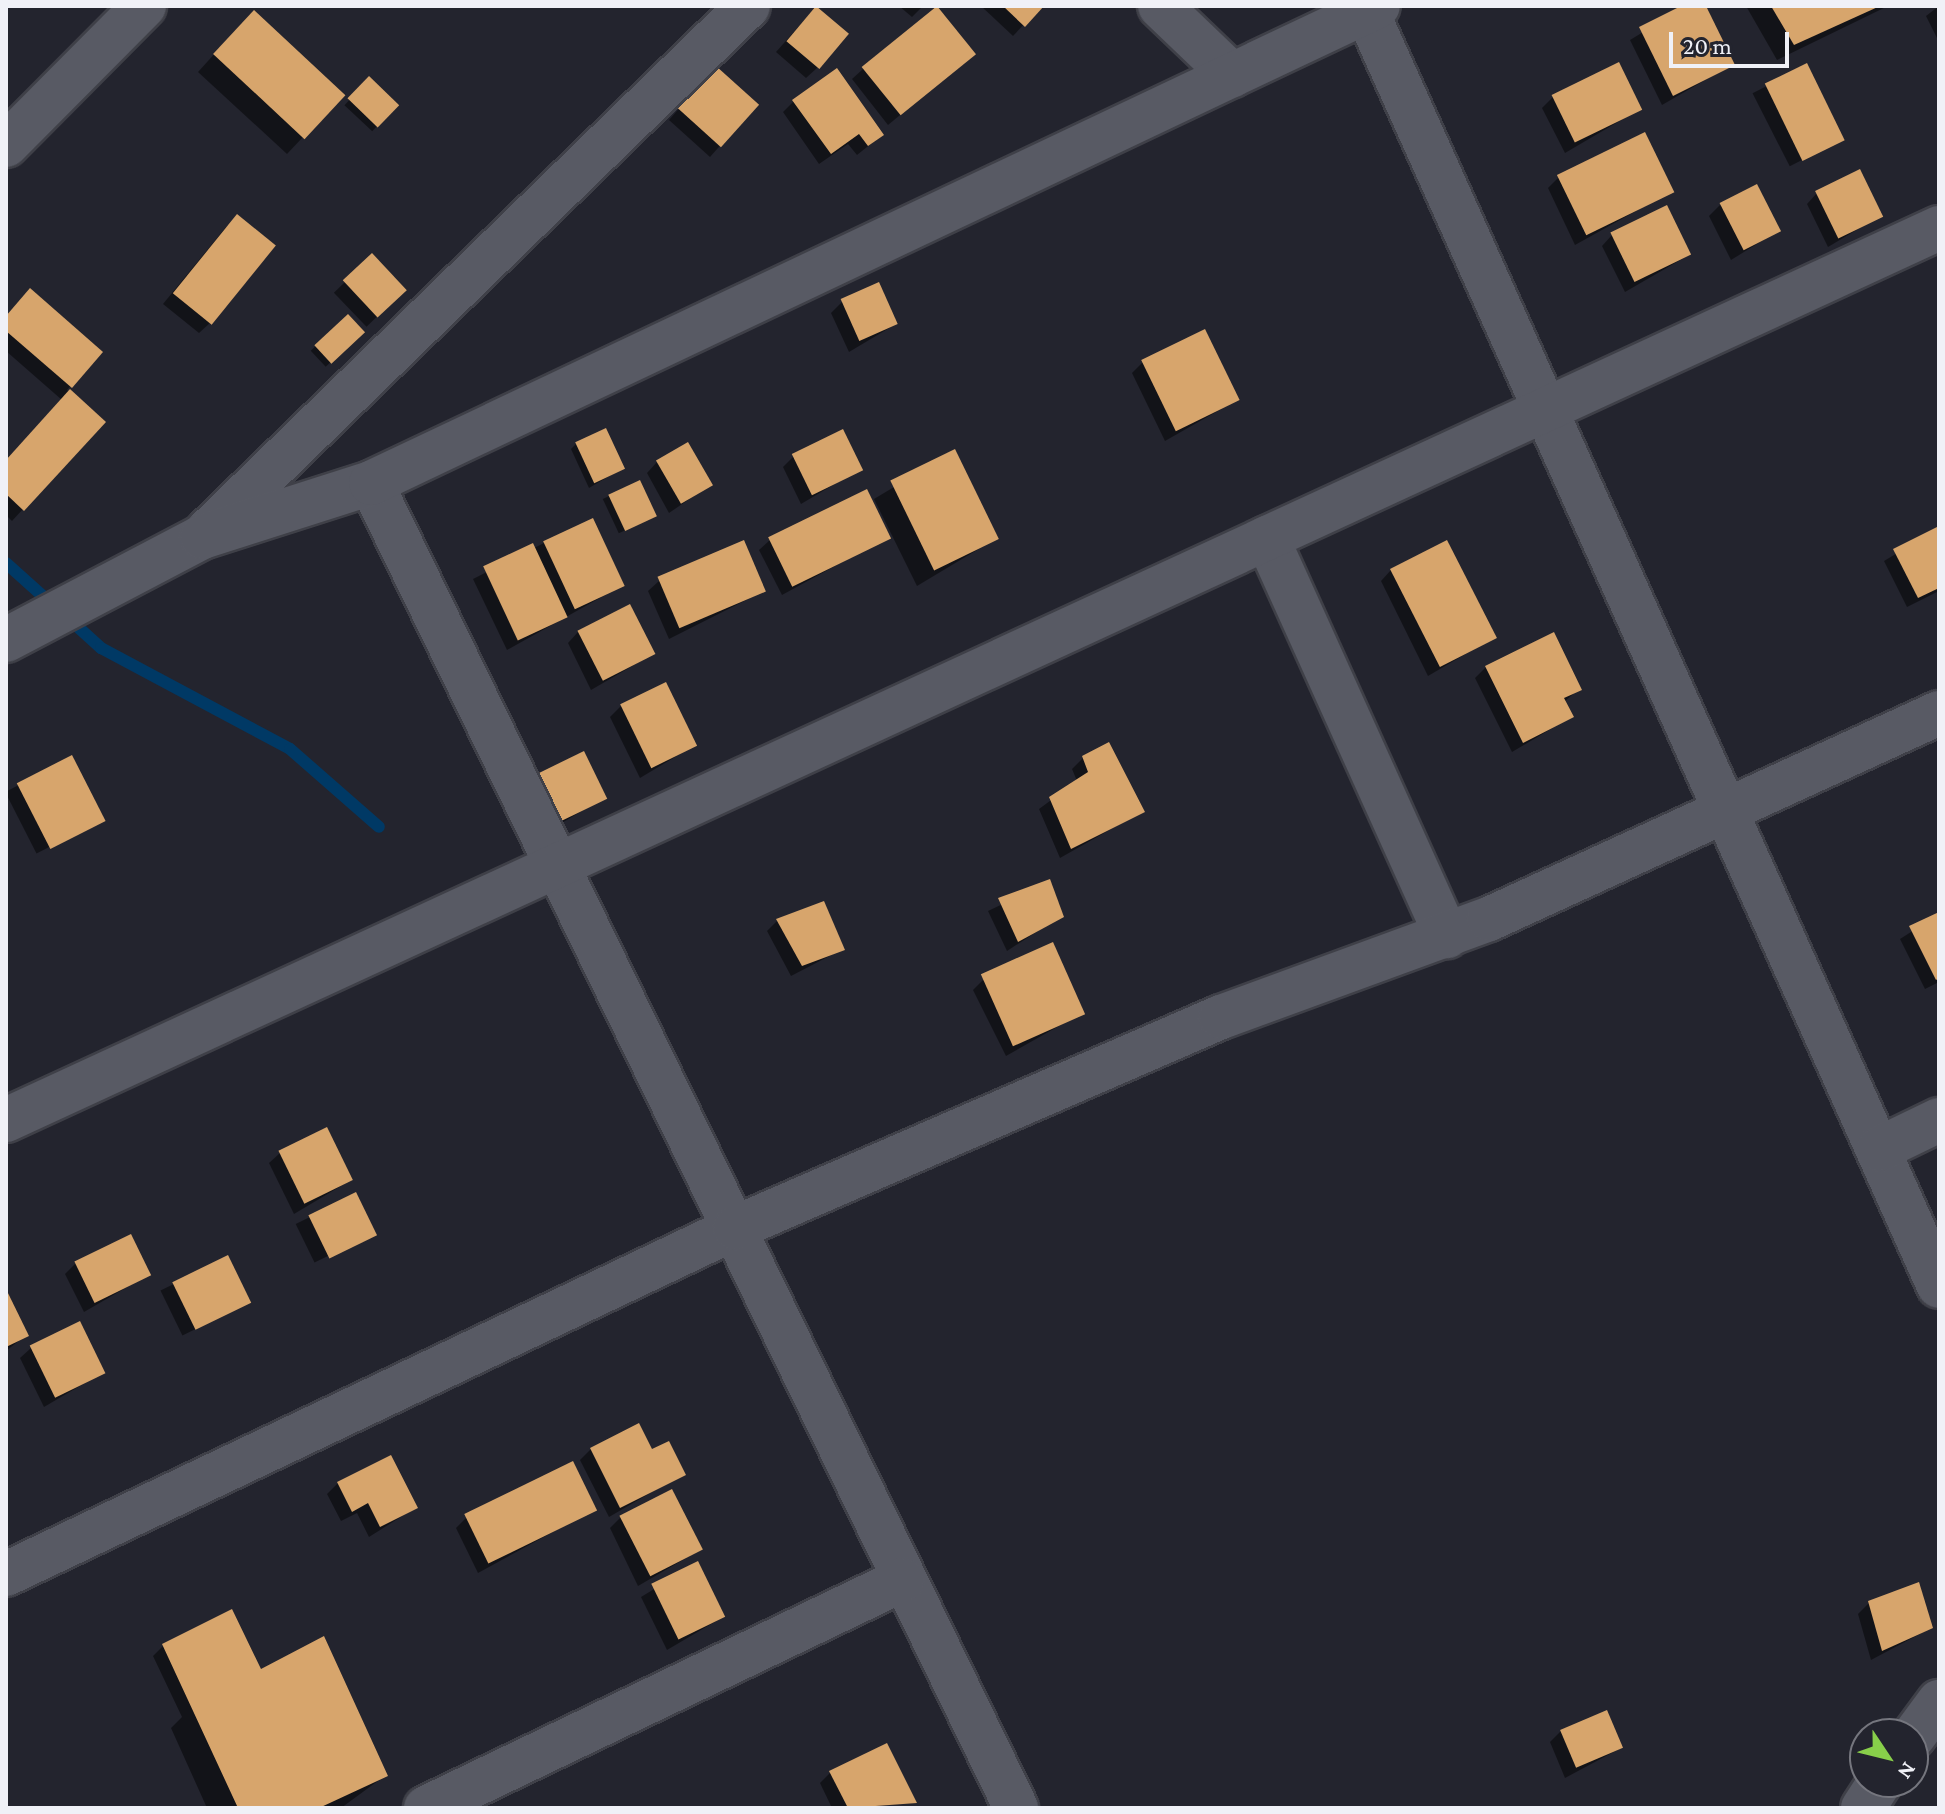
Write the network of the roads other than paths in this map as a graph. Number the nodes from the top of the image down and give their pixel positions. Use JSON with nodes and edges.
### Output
{"nodes":[{"id":1,"x":144,"y":6,"type":"edge"},
{"id":2,"x":748,"y":6,"type":"edge"},
{"id":3,"x":1160,"y":6,"type":"edge"},
{"id":4,"x":1369,"y":8,"type":"edge"},
{"id":5,"x":1232,"y":75,"type":"junction"},
{"id":6,"x":6,"y":145,"type":"edge"},
{"id":7,"x":1939,"y":228,"type":"edge"},
{"id":8,"x":1545,"y":410,"type":"junction"},
{"id":9,"x":371,"y":483,"type":"junction"},
{"id":10,"x":202,"y":537,"type":"junction"},
{"id":11,"x":1267,"y":538,"type":"junction"},
{"id":12,"x":9,"y":639,"type":"edge"},
{"id":13,"x":1939,"y":713,"type":"edge"},
{"id":14,"x":1726,"y":810,"type":"junction"},
{"id":15,"x":558,"y":865,"type":"junction"},
{"id":16,"x":1447,"y":936,"type":"junction"},
{"id":17,"x":6,"y":1120,"type":"edge"},
{"id":18,"x":1939,"y":1120,"type":"edge"},
{"id":19,"x":1879,"y":1149,"type":"junction"},
{"id":20,"x":735,"y":1228,"type":"junction"},
{"id":21,"x":1939,"y":1286,"type":"edge"},
{"id":22,"x":6,"y":1574,"type":"edge"},
{"id":23,"x":902,"y":1580,"type":"junction"},
{"id":24,"x":426,"y":1808,"type":"edge"},
{"id":25,"x":1016,"y":1808,"type":"edge"}],
"edges":[{"from":1,"to":6,"type":"street"},
{"from":2,"to":10,"type":"street"},
{"from":3,"to":5,"type":"street"},
{"from":4,"to":5,"type":"street"},
{"from":4,"to":8,"type":"street"},
{"from":5,"to":9,"type":"street"},
{"from":7,"to":8,"type":"street"},
{"from":8,"to":11,"type":"street"},
{"from":8,"to":14,"type":"street"},
{"from":9,"to":10,"type":"street"},
{"from":9,"to":15,"type":"street"},
{"from":10,"to":12,"type":"street"},
{"from":11,"to":15,"type":"street"},
{"from":11,"to":16,"type":"street"},
{"from":13,"to":14,"type":"street"},
{"from":14,"to":16,"type":"street"},
{"from":14,"to":19,"type":"street"},
{"from":15,"to":17,"type":"street"},
{"from":15,"to":20,"type":"street"},
{"from":16,"to":20,"type":"street"},
{"from":18,"to":19,"type":"street"},
{"from":19,"to":21,"type":"street"},
{"from":20,"to":22,"type":"street"},
{"from":20,"to":23,"type":"street"},
{"from":23,"to":24,"type":"street"},
{"from":23,"to":25,"type":"street"}]}
